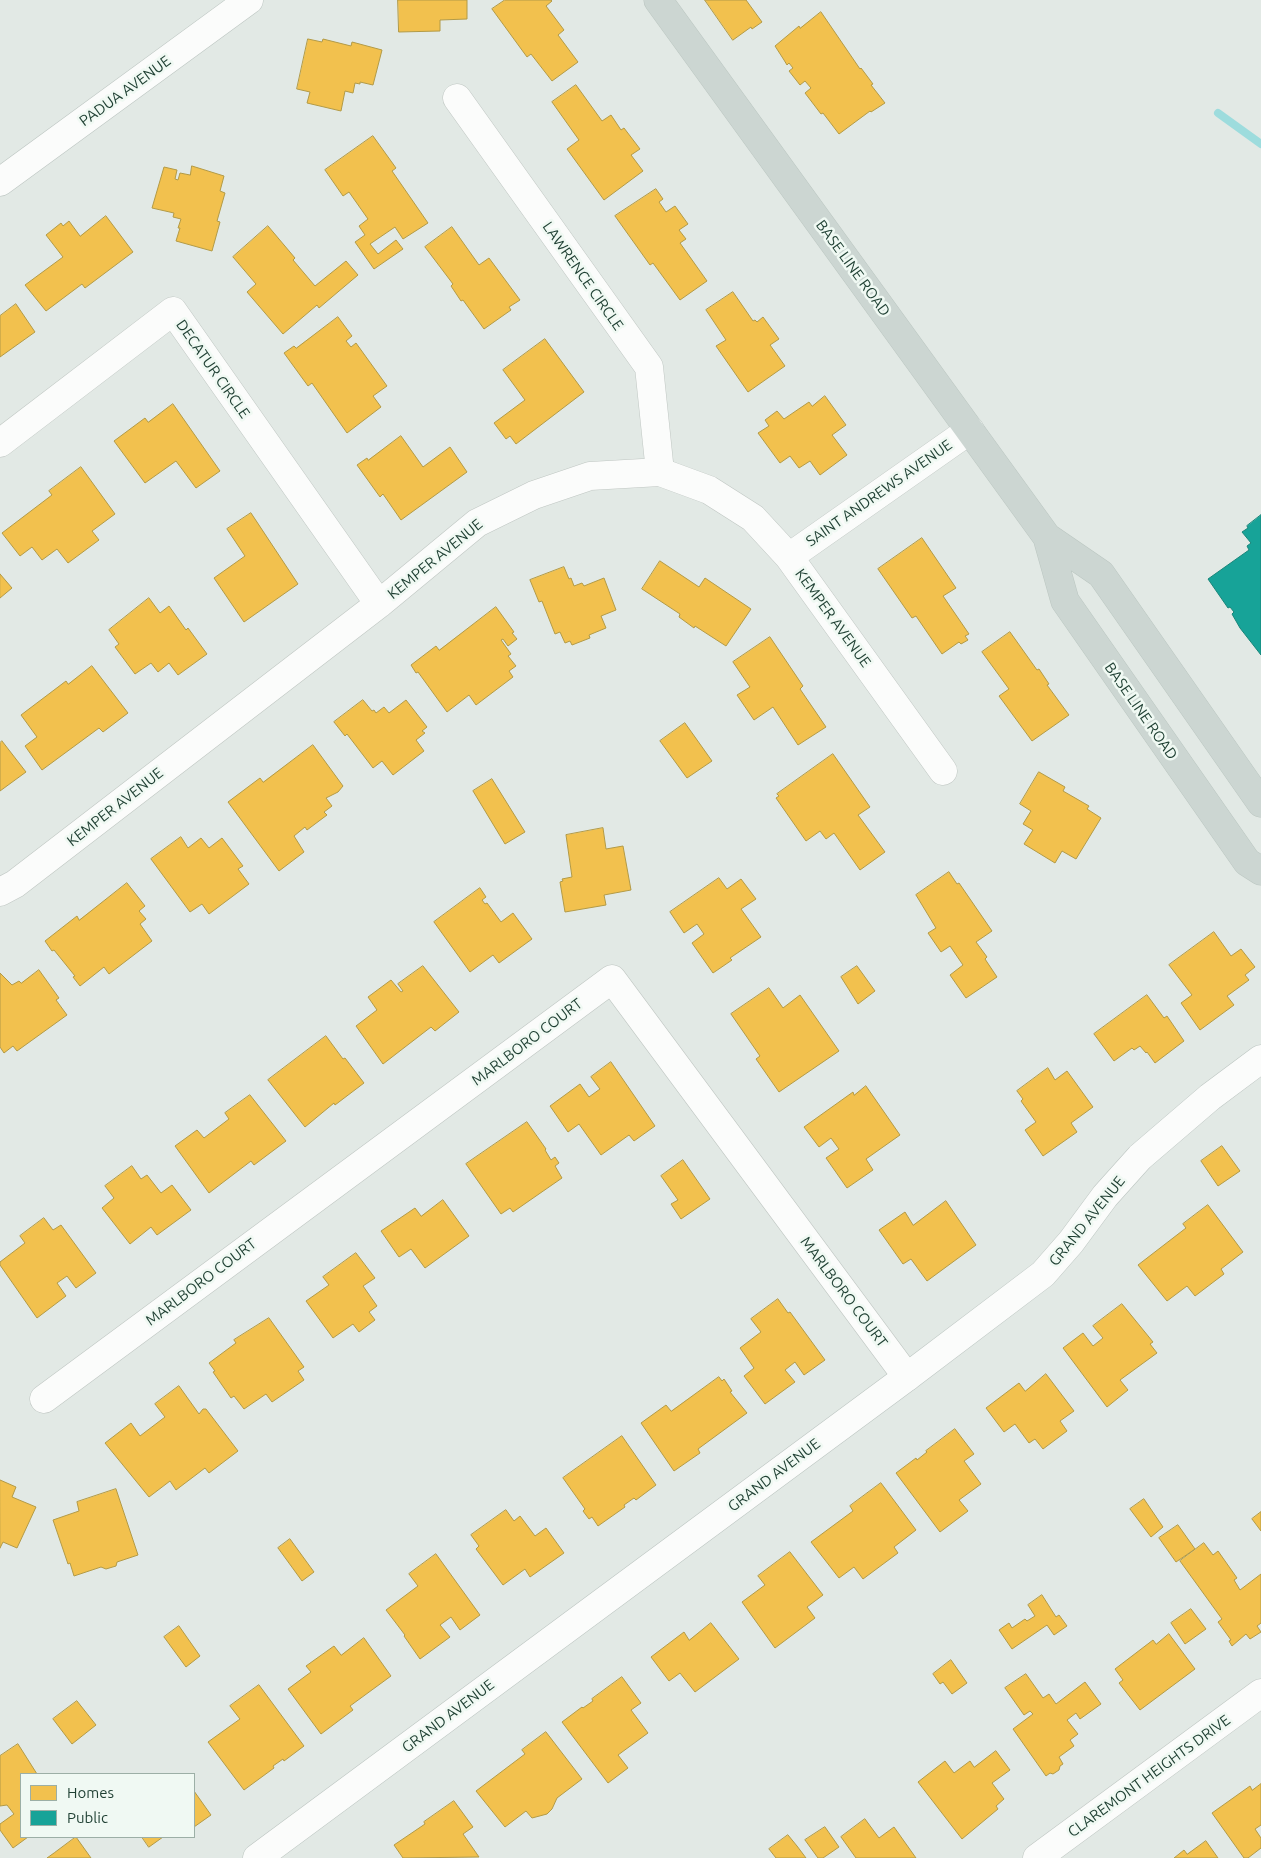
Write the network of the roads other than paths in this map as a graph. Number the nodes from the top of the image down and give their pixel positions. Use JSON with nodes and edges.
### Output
{"nodes":[{"id":1,"x":250,"y":0,"type":"edge"},
{"id":2,"x":658,"y":0,"type":"edge"},
{"id":3,"x":457,"y":98,"type":"dead end"},
{"id":4,"x":0,"y":182,"type":"edge"},
{"id":5,"x":970,"y":430,"type":"junction"},
{"id":6,"x":0,"y":443,"type":"edge"},
{"id":7,"x":660,"y":472,"type":"junction"},
{"id":8,"x":1046,"y":537,"type":"junction"},
{"id":9,"x":789,"y":557,"type":"junction"},
{"id":10,"x":379,"y":604,"type":"junction"},
{"id":11,"x":943,"y":771,"type":"dead end"},
{"id":12,"x":1261,"y":803,"type":"edge"},
{"id":13,"x":1261,"y":871,"type":"edge"},
{"id":14,"x":0,"y":892,"type":"edge"},
{"id":15,"x":1261,"y":1059,"type":"edge"},
{"id":16,"x":907,"y":1377,"type":"junction"},
{"id":17,"x":44,"y":1399,"type":"dead end"},
{"id":18,"x":1261,"y":1693,"type":"edge"},
{"id":19,"x":257,"y":1858,"type":"edge"},
{"id":20,"x":1037,"y":1858,"type":"edge"}],
"edges":[{"from":1,"to":4,"type":"street","name":"PADUA AVENUE"},
{"from":2,"to":5,"type":"main road","name":"BASE LINE ROAD"},
{"from":3,"to":7,"type":"street","name":"LAWRENCE CIRCLE"},
{"from":5,"to":8,"type":"main road","name":"BASE LINE ROAD"},
{"from":5,"to":9,"type":"street","name":"SAINT ANDREWS AVENUE"},
{"from":6,"to":10,"type":"street","name":"DECATUR CIRCLE"},
{"from":7,"to":9,"type":"street","name":"KEMPER AVENUE"},
{"from":7,"to":10,"type":"street","name":"KEMPER AVENUE"},
{"from":8,"to":12,"type":"main road","name":"BASE LINE ROAD"},
{"from":8,"to":13,"type":"main road","name":"BASE LINE ROAD"},
{"from":9,"to":11,"type":"street","name":"KEMPER AVENUE"},
{"from":10,"to":14,"type":"street","name":"KEMPER AVENUE"},
{"from":15,"to":16,"type":"street","name":"GRAND AVENUE"},
{"from":16,"to":17,"type":"street","name":"MARLBORO COURT"},
{"from":16,"to":19,"type":"street","name":"GRAND AVENUE"},
{"from":18,"to":20,"type":"street","name":"CLAREMONT HEIGHTS DRIVE"}]}
